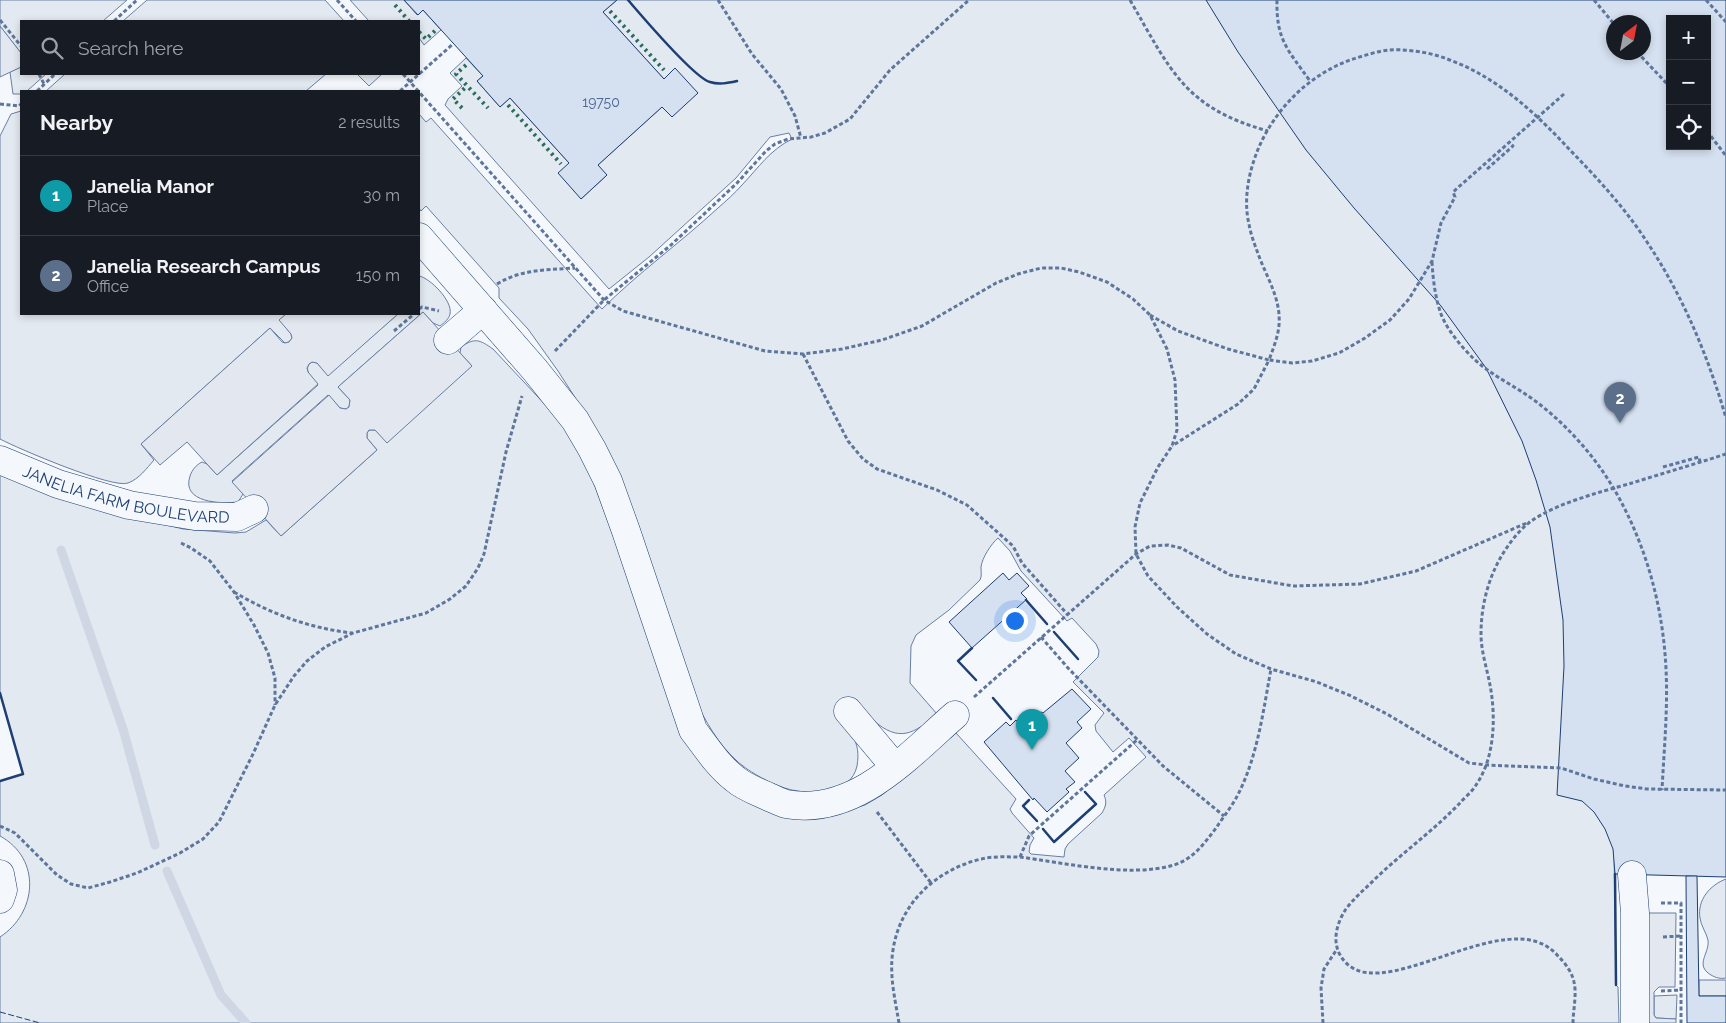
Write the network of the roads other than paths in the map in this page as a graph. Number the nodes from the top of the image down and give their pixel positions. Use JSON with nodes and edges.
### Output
{"nodes":[{"id":1,"x":420,"y":240,"type":"edge"},
{"id":2,"x":487,"y":298,"type":"junction"},
{"id":3,"x":448,"y":340,"type":"dead end"},
{"id":4,"x":0,"y":460,"type":"edge"},
{"id":5,"x":254,"y":509,"type":"dead end"},
{"id":6,"x":848,"y":711,"type":"dead end"},
{"id":7,"x":955,"y":714,"type":"road end"},
{"id":8,"x":895,"y":767,"type":"junction"},
{"id":9,"x":0,"y":874,"type":"edge"},
{"id":10,"x":1632,"y":875,"type":"dead end"},
{"id":11,"x":0,"y":899,"type":"edge"},
{"id":12,"x":1635,"y":1023,"type":"edge"}],
"edges":[{"from":1,"to":2,"type":"street"},
{"from":2,"to":3,"type":"street"},
{"from":2,"to":8,"type":"street"},
{"from":4,"to":5,"type":"street","name":"JANELIA FARM BOULEVARD"},
{"from":6,"to":8,"type":"street"},
{"from":7,"to":8,"type":"street"},
{"from":9,"to":11,"type":"street"},
{"from":10,"to":12,"type":"street"}]}
